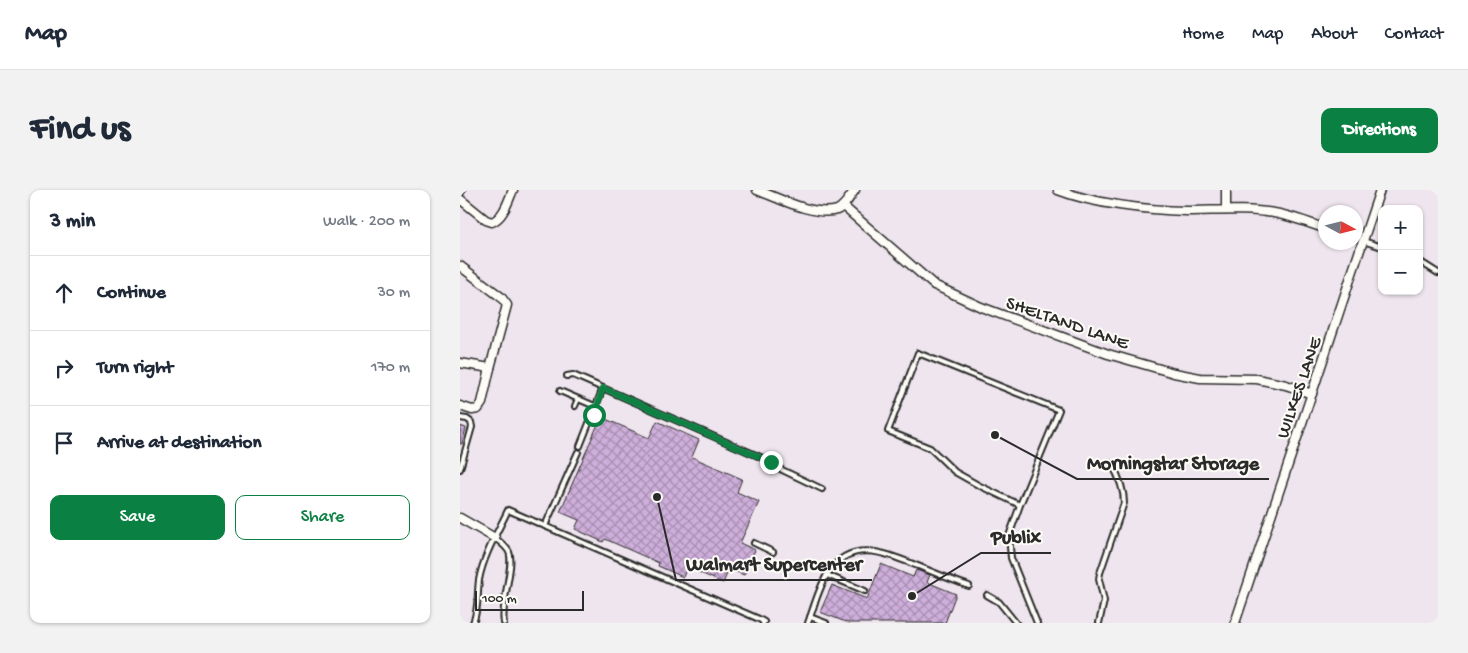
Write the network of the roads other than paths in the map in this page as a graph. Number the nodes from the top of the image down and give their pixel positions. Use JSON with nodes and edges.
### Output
{"nodes":[{"id":1,"x":513,"y":190,"type":"edge"},
{"id":2,"x":757,"y":190,"type":"edge"},
{"id":3,"x":855,"y":190,"type":"edge"},
{"id":4,"x":1058,"y":190,"type":"edge"},
{"id":5,"x":1226,"y":190,"type":"edge"},
{"id":6,"x":1380,"y":190,"type":"edge"},
{"id":7,"x":460,"y":199,"type":"edge"},
{"id":8,"x":843,"y":206,"type":"junction"},
{"id":9,"x":1226,"y":210,"type":"junction"},
{"id":10,"x":1318,"y":226,"type":"edge"},
{"id":11,"x":1363,"y":230,"type":"edge"},
{"id":12,"x":1363,"y":241,"type":"edge"},
{"id":13,"x":1378,"y":246,"type":"edge"},
{"id":14,"x":1356,"y":250,"type":"edge"},
{"id":15,"x":1423,"y":264,"type":"edge"},
{"id":16,"x":460,"y":266,"type":"edge"},
{"id":17,"x":1438,"y":273,"type":"edge"},
{"id":18,"x":460,"y":362,"type":"edge"},
{"id":19,"x":490,"y":368,"type":"junction"},
{"id":20,"x":567,"y":376,"type":"dead end"},
{"id":21,"x":603,"y":388,"type":"junction"},
{"id":22,"x":560,"y":391,"type":"dead end"},
{"id":23,"x":1312,"y":394,"type":"junction"},
{"id":24,"x":578,"y":399,"type":"junction"},
{"id":25,"x":460,"y":406,"type":"edge"},
{"id":26,"x":575,"y":406,"type":"dead end"},
{"id":27,"x":596,"y":407,"type":"junction"},
{"id":28,"x":460,"y":418,"type":"edge"},
{"id":29,"x":580,"y":446,"type":"dead end"},
{"id":30,"x":578,"y":452,"type":"dead end"},
{"id":31,"x":1112,"y":464,"type":"dead end"},
{"id":32,"x":460,"y":469,"type":"edge"},
{"id":33,"x":822,"y":489,"type":"dead end"},
{"id":34,"x":1020,"y":504,"type":"junction"},
{"id":35,"x":460,"y":518,"type":"edge"},
{"id":36,"x":545,"y":526,"type":"junction"},
{"id":37,"x":495,"y":538,"type":"junction"},
{"id":38,"x":754,"y":543,"type":"dead end"},
{"id":39,"x":773,"y":552,"type":"dead end"},
{"id":40,"x":827,"y":575,"type":"junction"},
{"id":41,"x":969,"y":586,"type":"dead end"},
{"id":42,"x":865,"y":591,"type":"dead end"},
{"id":43,"x":987,"y":595,"type":"dead end"},
{"id":44,"x":810,"y":617,"type":"junction"},
{"id":45,"x":472,"y":623,"type":"edge"},
{"id":46,"x":504,"y":623,"type":"edge"},
{"id":47,"x":763,"y":623,"type":"edge"},
{"id":48,"x":808,"y":623,"type":"edge"},
{"id":49,"x":826,"y":623,"type":"edge"},
{"id":50,"x":1016,"y":623,"type":"edge"},
{"id":51,"x":1037,"y":623,"type":"edge"},
{"id":52,"x":1099,"y":623,"type":"edge"},
{"id":53,"x":1235,"y":623,"type":"edge"}],
"edges":[{"from":1,"to":7,"type":"street"},
{"from":2,"to":8,"type":"street"},
{"from":3,"to":8,"type":"street"},
{"from":4,"to":9,"type":"street"},
{"from":5,"to":9,"type":"street"},
{"from":6,"to":11,"type":"street","name":"WILKES LANE"},
{"from":8,"to":23,"type":"street","name":"SHELTAND LANE"},
{"from":9,"to":10,"type":"street"},
{"from":12,"to":13,"type":"lane"},
{"from":14,"to":23,"type":"street","name":"WILKES LANE"},
{"from":15,"to":17,"type":"lane"},
{"from":16,"to":19,"type":"street"},
{"from":18,"to":19,"type":"street"},
{"from":19,"to":25,"type":"street"},
{"from":20,"to":21,"type":"lane"},
{"from":21,"to":27,"type":"lane"},
{"from":21,"to":33,"type":"lane"},
{"from":22,"to":24,"type":"lane"},
{"from":23,"to":53,"type":"street","name":"WILKES LANE"},
{"from":24,"to":26,"type":"lane"},
{"from":24,"to":27,"type":"lane"},
{"from":27,"to":29,"type":"lane"},
{"from":28,"to":32,"type":"lane"},
{"from":30,"to":36,"type":"lane"},
{"from":31,"to":52,"type":"lane"},
{"from":34,"to":34,"type":"lane"},
{"from":34,"to":51,"type":"lane"},
{"from":35,"to":37,"type":"street"},
{"from":36,"to":37,"type":"lane"},
{"from":36,"to":47,"type":"lane"},
{"from":37,"to":45,"type":"lane"},
{"from":37,"to":46,"type":"lane"},
{"from":38,"to":39,"type":"lane"},
{"from":40,"to":41,"type":"lane"},
{"from":40,"to":42,"type":"lane"},
{"from":40,"to":44,"type":"lane"},
{"from":43,"to":50,"type":"lane"},
{"from":44,"to":48,"type":"lane"},
{"from":44,"to":49,"type":"lane"}]}
